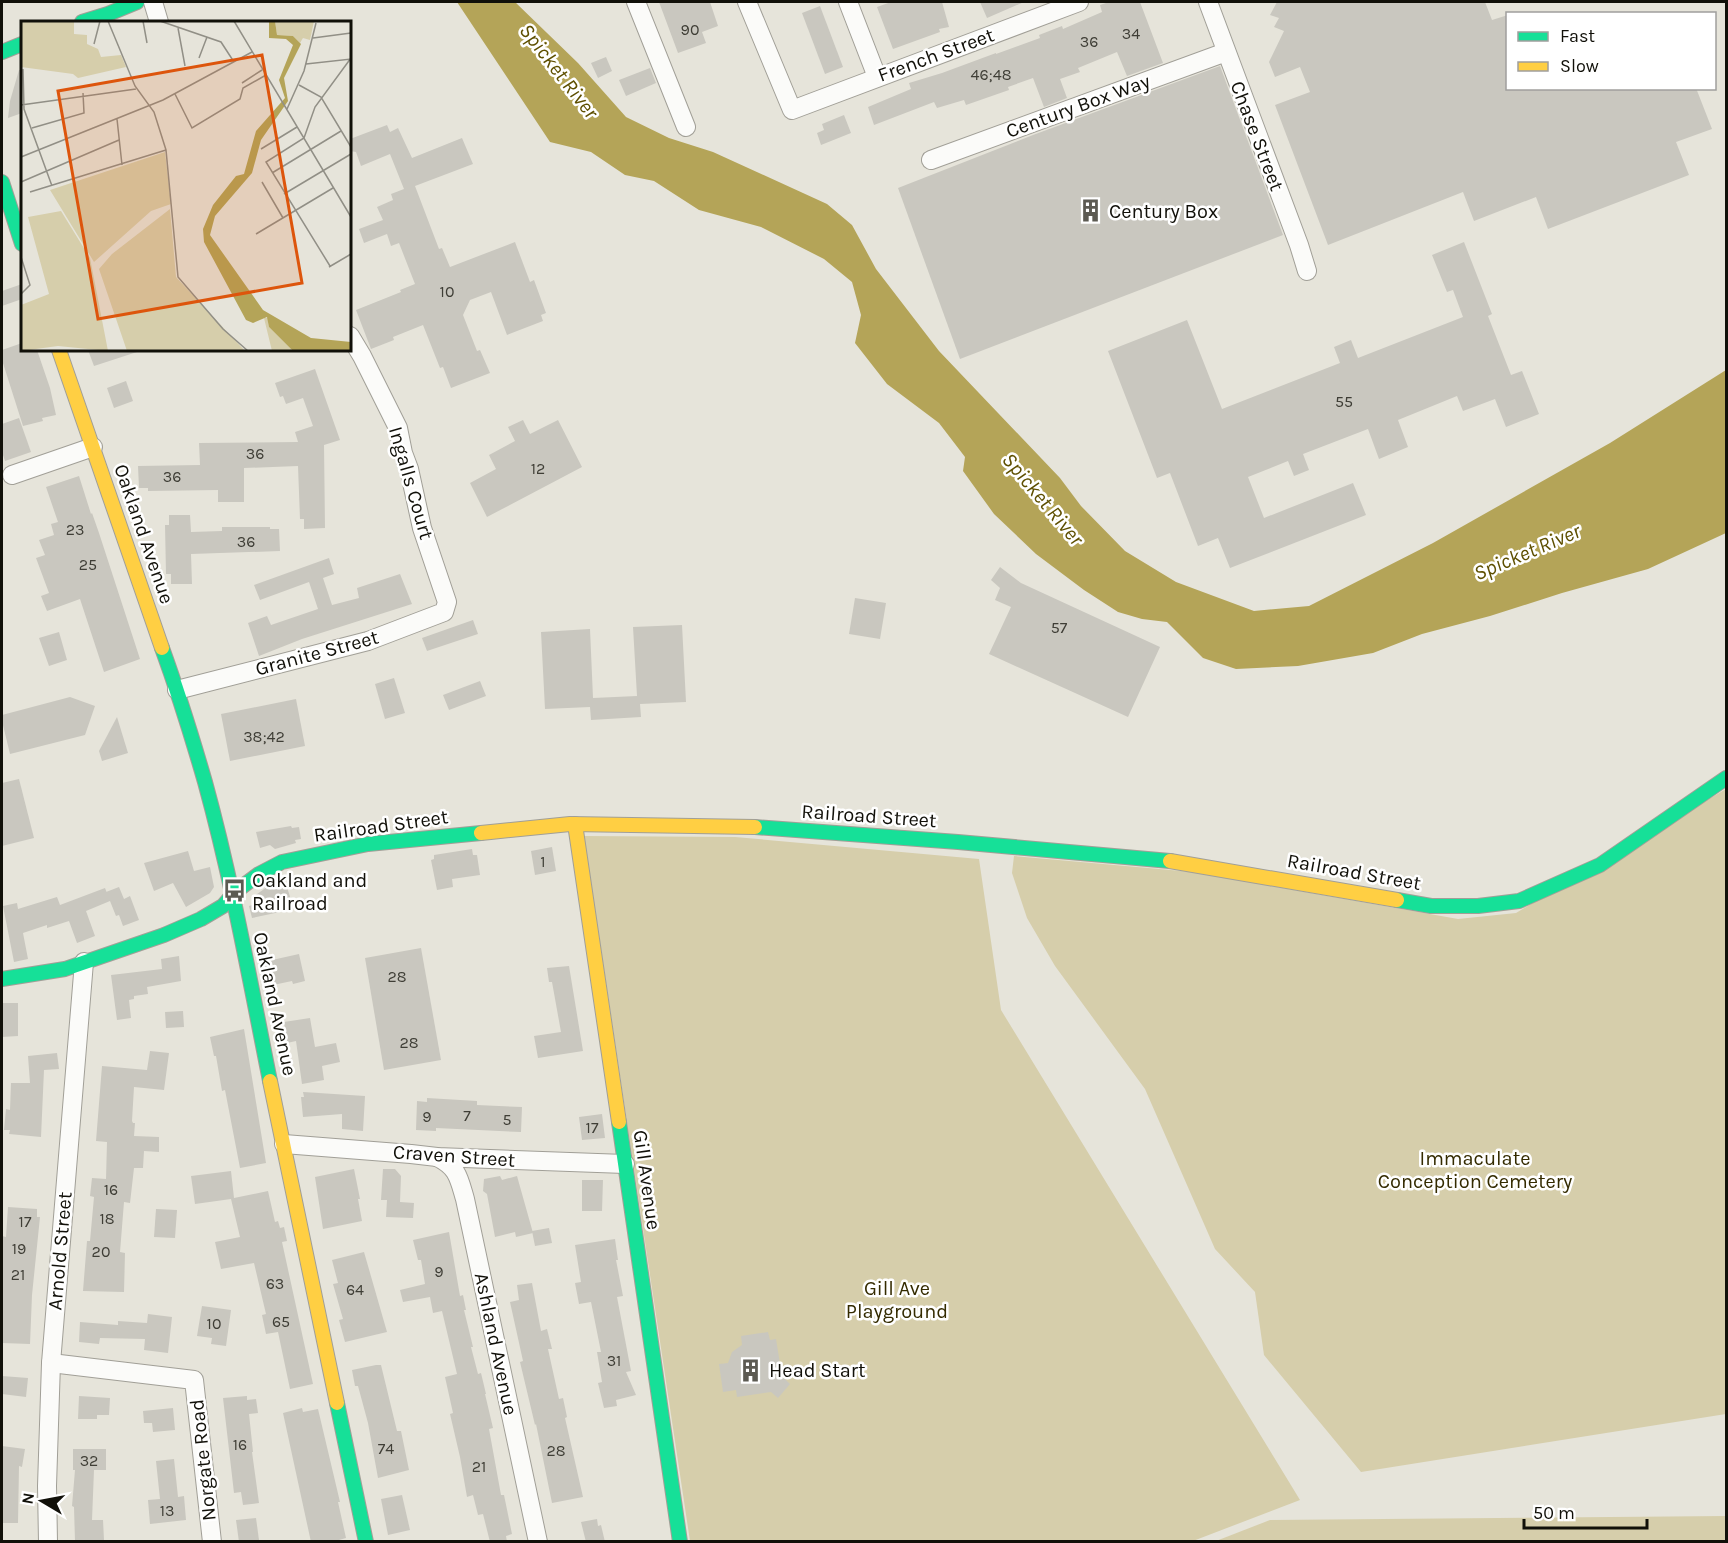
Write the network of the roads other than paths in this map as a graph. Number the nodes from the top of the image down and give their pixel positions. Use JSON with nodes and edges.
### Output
{"nodes":[{"id":1,"x":137,"y":2,"type":"edge"},
{"id":2,"x":153,"y":2,"type":"edge"},
{"id":3,"x":636,"y":2,"type":"edge"},
{"id":4,"x":747,"y":2,"type":"edge"},
{"id":5,"x":848,"y":2,"type":"edge"},
{"id":6,"x":1079,"y":2,"type":"edge"},
{"id":7,"x":1208,"y":2,"type":"edge"},
{"id":8,"x":1046,"y":8,"type":"edge"},
{"id":9,"x":111,"y":18,"type":"edge"},
{"id":10,"x":89,"y":21,"type":"edge"},
{"id":11,"x":159,"y":21,"type":"edge"},
{"id":12,"x":21,"y":44,"type":"edge"},
{"id":13,"x":2,"y":52,"type":"edge"},
{"id":14,"x":1226,"y":52,"type":"junction"},
{"id":15,"x":877,"y":77,"type":"junction"},
{"id":16,"x":686,"y":127,"type":"dead end"},
{"id":17,"x":931,"y":160,"type":"dead end"},
{"id":18,"x":2,"y":182,"type":"edge"},
{"id":19,"x":7,"y":214,"type":"edge"},
{"id":20,"x":21,"y":242,"type":"edge"},
{"id":21,"x":1307,"y":271,"type":"dead end"},
{"id":22,"x":351,"y":338,"type":"edge"},
{"id":23,"x":59,"y":351,"type":"edge"},
{"id":24,"x":93,"y":447,"type":"junction"},
{"id":25,"x":12,"y":475,"type":"dead end"},
{"id":26,"x":447,"y":602,"type":"joint"},
{"id":27,"x":177,"y":690,"type":"junction"},
{"id":28,"x":1726,"y":778,"type":"edge"},
{"id":29,"x":575,"y":824,"type":"junction"},
{"id":30,"x":232,"y":896,"type":"junction"},
{"id":31,"x":84,"y":962,"type":"junction"},
{"id":32,"x":2,"y":979,"type":"edge"},
{"id":33,"x":284,"y":1143,"type":"junction"},
{"id":34,"x":437,"y":1157,"type":"junction"},
{"id":35,"x":625,"y":1164,"type":"junction"},
{"id":36,"x":51,"y":1363,"type":"junction"},
{"id":37,"x":48,"y":1542,"type":"edge"},
{"id":38,"x":212,"y":1542,"type":"edge"},
{"id":39,"x":366,"y":1542,"type":"edge"},
{"id":40,"x":538,"y":1542,"type":"edge"},
{"id":41,"x":680,"y":1542,"type":"edge"}],
"edges":[{"from":1,"to":9,"type":"street"},
{"from":2,"to":11,"type":"street"},
{"from":3,"to":16,"type":"street"},
{"from":4,"to":15,"type":"street","name":"French Street"},
{"from":5,"to":15,"type":"street"},
{"from":6,"to":8,"type":"street","name":"French Street"},
{"from":7,"to":14,"type":"street","name":"Chase Street"},
{"from":8,"to":15,"type":"street","name":"French Street"},
{"from":9,"to":10,"type":"street"},
{"from":12,"to":13,"type":"street"},
{"from":14,"to":17,"type":"street","name":"Century Box Way"},
{"from":14,"to":21,"type":"street","name":"Chase Street"},
{"from":18,"to":19,"type":"street"},
{"from":19,"to":20,"type":"street"},
{"from":22,"to":26,"type":"street","name":"Ingalls Court"},
{"from":23,"to":24,"type":"street","name":"Oakland Avenue"},
{"from":24,"to":25,"type":"street"},
{"from":24,"to":27,"type":"street","name":"Oakland Avenue"},
{"from":26,"to":27,"type":"street","name":"Granite Street"},
{"from":27,"to":30,"type":"street","name":"Oakland Avenue"},
{"from":28,"to":29,"type":"street","name":"Railroad Street"},
{"from":29,"to":30,"type":"street","name":"Railroad Street"},
{"from":29,"to":35,"type":"street","name":"Gill Avenue"},
{"from":30,"to":31,"type":"street","name":"Railroad Street"},
{"from":30,"to":33,"type":"street","name":"Oakland Avenue"},
{"from":31,"to":32,"type":"street","name":"Railroad Street"},
{"from":31,"to":36,"type":"street","name":"Arnold Street"},
{"from":33,"to":34,"type":"street","name":"Craven Street"},
{"from":33,"to":39,"type":"street","name":"Oakland Avenue"},
{"from":34,"to":35,"type":"street","name":"Craven Street"},
{"from":34,"to":40,"type":"street","name":"Ashland Avenue"},
{"from":35,"to":41,"type":"street","name":"Gill Avenue"},
{"from":36,"to":37,"type":"street","name":"Arnold Street"},
{"from":36,"to":38,"type":"street","name":"Norgate Road"}]}
